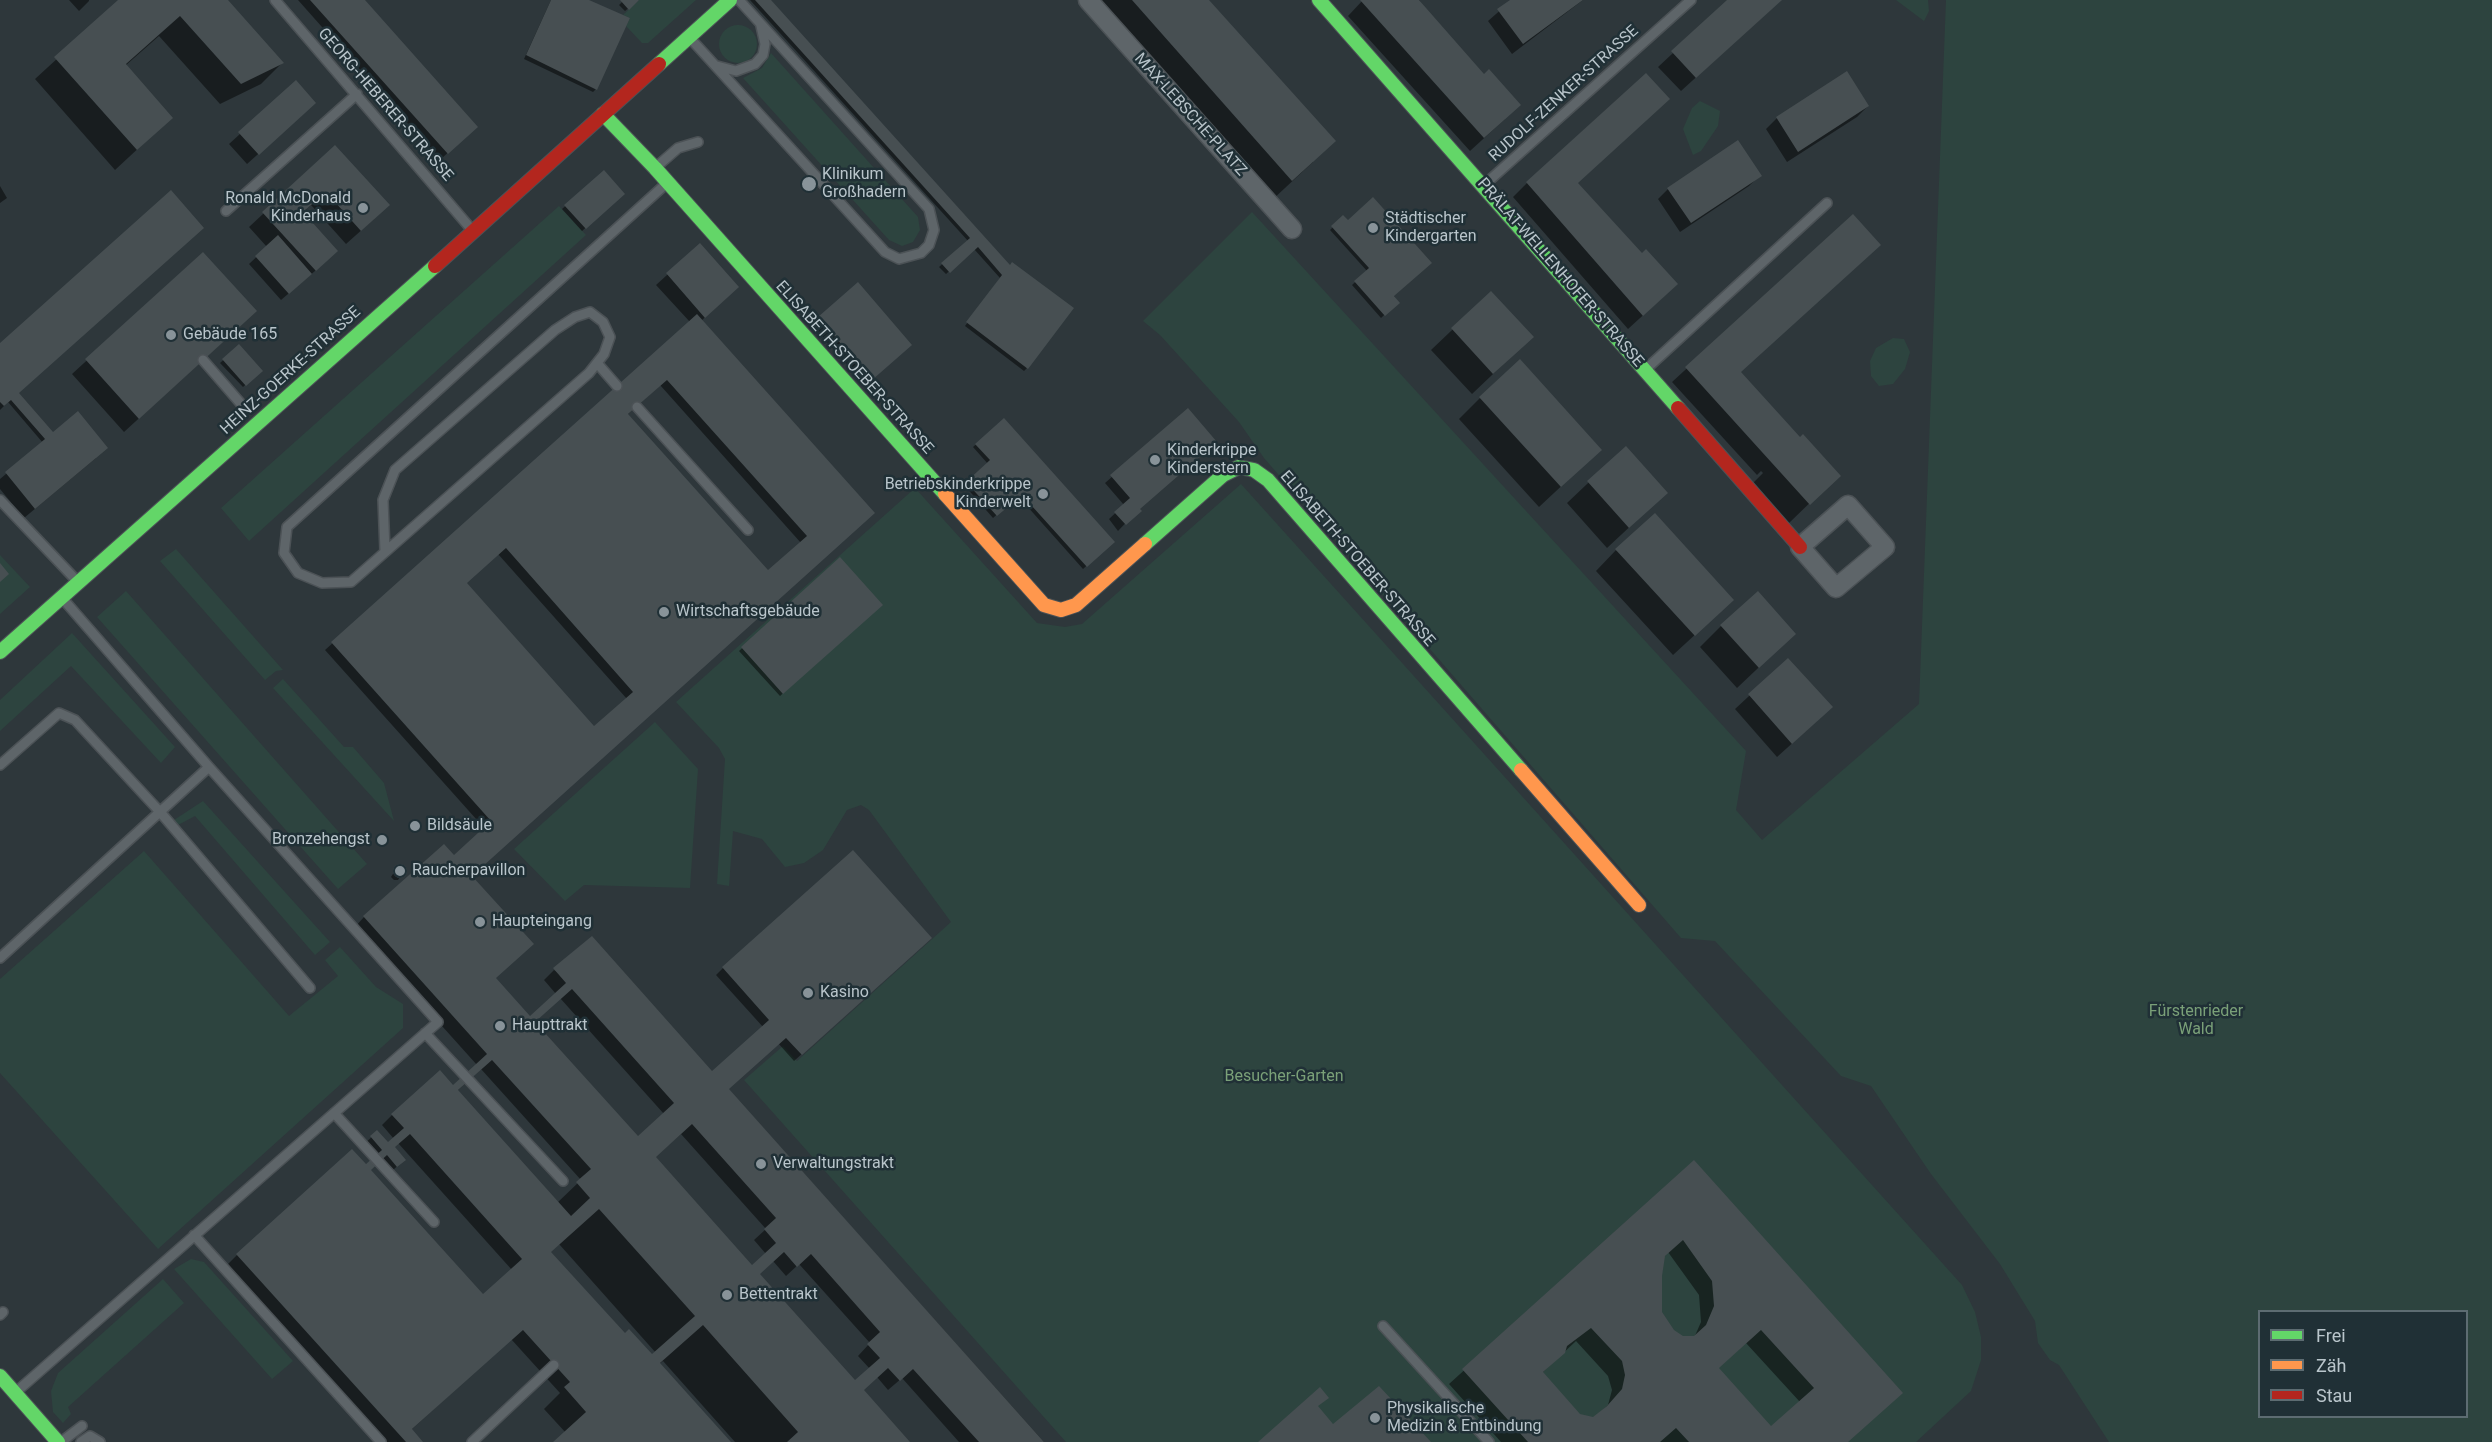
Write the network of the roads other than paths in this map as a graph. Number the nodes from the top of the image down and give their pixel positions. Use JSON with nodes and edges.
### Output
{"nodes":[{"id":1,"x":274,"y":0,"type":"edge"},
{"id":2,"x":730,"y":0,"type":"edge"},
{"id":3,"x":740,"y":0,"type":"edge"},
{"id":4,"x":1088,"y":0,"type":"edge"},
{"id":5,"x":1691,"y":0,"type":"edge"},
{"id":6,"x":1321,"y":1,"type":"edge"},
{"id":7,"x":759,"y":21,"type":"junction"},
{"id":8,"x":688,"y":37,"type":"junction"},
{"id":9,"x":713,"y":63,"type":"junction"},
{"id":10,"x":357,"y":94,"type":"junction"},
{"id":11,"x":603,"y":114,"type":"junction"},
{"id":12,"x":698,"y":142,"type":"dead end"},
{"id":13,"x":655,"y":168,"type":"junction"},
{"id":14,"x":668,"y":182,"type":"junction"},
{"id":15,"x":1483,"y":186,"type":"junction"},
{"id":16,"x":1827,"y":203,"type":"dead end"},
{"id":17,"x":226,"y":211,"type":"dead end"},
{"id":18,"x":1292,"y":230,"type":"dead end"},
{"id":19,"x":473,"y":231,"type":"junction"},
{"id":20,"x":203,"y":360,"type":"dead end"},
{"id":21,"x":597,"y":363,"type":"junction"},
{"id":22,"x":1645,"y":370,"type":"junction"},
{"id":23,"x":617,"y":386,"type":"dead end"},
{"id":24,"x":242,"y":405,"type":"dead end"},
{"id":25,"x":637,"y":407,"type":"dead end"},
{"id":26,"x":0,"y":500,"type":"edge"},
{"id":27,"x":748,"y":530,"type":"dead end"},
{"id":28,"x":1800,"y":547,"type":"junction"},
{"id":29,"x":385,"y":551,"type":"junction"},
{"id":30,"x":78,"y":582,"type":"junction"},
{"id":31,"x":62,"y":597,"type":"junction"},
{"id":32,"x":0,"y":652,"type":"edge"},
{"id":33,"x":0,"y":765,"type":"edge"},
{"id":34,"x":209,"y":767,"type":"junction"},
{"id":35,"x":161,"y":813,"type":"junction"},
{"id":36,"x":1639,"y":904,"type":"dead end"},
{"id":37,"x":0,"y":958,"type":"edge"},
{"id":38,"x":310,"y":988,"type":"dead end"},
{"id":39,"x":425,"y":1033,"type":"junction"},
{"id":40,"x":334,"y":1113,"type":"junction"},
{"id":41,"x":562,"y":1181,"type":"dead end"},
{"id":42,"x":434,"y":1222,"type":"dead end"},
{"id":43,"x":194,"y":1235,"type":"junction"},
{"id":44,"x":1383,"y":1326,"type":"dead end"},
{"id":45,"x":554,"y":1365,"type":"dead end"},
{"id":46,"x":0,"y":1376,"type":"edge"},
{"id":47,"x":15,"y":1393,"type":"junction"},
{"id":48,"x":82,"y":1426,"type":"dead end"},
{"id":49,"x":60,"y":1442,"type":"edge"},
{"id":50,"x":81,"y":1442,"type":"edge"},
{"id":51,"x":100,"y":1442,"type":"edge"},
{"id":52,"x":381,"y":1442,"type":"edge"},
{"id":53,"x":472,"y":1442,"type":"edge"},
{"id":54,"x":1489,"y":1442,"type":"edge"}],
"edges":[{"from":1,"to":10,"type":"lane","name":"GEORG-HEBERER-STRASSE"},
{"from":2,"to":8,"type":"street"},
{"from":3,"to":7,"type":"lane"},
{"from":4,"to":18,"type":"street","name":"MAX-LEBSCHE-PLATZ"},
{"from":5,"to":15,"type":"lane","name":"RUDOLF-ZENKER-STRASSE"},
{"from":6,"to":15,"type":"street","name":"PRÄLAT-WELLENHOFER-STRASSE"},
{"from":7,"to":9,"type":"lane"},
{"from":7,"to":9,"type":"lane"},
{"from":8,"to":9,"type":"lane"},
{"from":8,"to":11,"type":"street"},
{"from":10,"to":17,"type":"lane"},
{"from":10,"to":19,"type":"lane","name":"GEORG-HEBERER-STRASSE"},
{"from":11,"to":13,"type":"street","name":"ELISABETH-STOEBER-STRASSE"},
{"from":11,"to":19,"type":"street","name":"HEINZ-GOERKE-STRASSE"},
{"from":12,"to":13,"type":"lane"},
{"from":13,"to":14,"type":"street","name":"ELISABETH-STOEBER-STRASSE"},
{"from":14,"to":29,"type":"lane"},
{"from":14,"to":36,"type":"street","name":"ELISABETH-STOEBER-STRASSE"},
{"from":15,"to":22,"type":"street","name":"PRÄLAT-WELLENHOFER-STRASSE"},
{"from":16,"to":22,"type":"lane"},
{"from":19,"to":30,"type":"street","name":"HEINZ-GOERKE-STRASSE"},
{"from":20,"to":24,"type":"lane"},
{"from":21,"to":23,"type":"lane"},
{"from":21,"to":29,"type":"lane"},
{"from":21,"to":29,"type":"lane"},
{"from":22,"to":28,"type":"street","name":"PRÄLAT-WELLENHOFER-STRASSE"},
{"from":25,"to":27,"type":"lane"},
{"from":26,"to":30,"type":"lane"},
{"from":28,"to":28,"type":"street","name":"PRÄLAT-WELLENHOFER-STRASSE"},
{"from":30,"to":31,"type":"street","name":"HEINZ-GOERKE-STRASSE"},
{"from":31,"to":32,"type":"street","name":"HEINZ-GOERKE-STRASSE"},
{"from":31,"to":34,"type":"lane"},
{"from":33,"to":35,"type":"lane"},
{"from":34,"to":35,"type":"lane"},
{"from":34,"to":39,"type":"lane"},
{"from":35,"to":37,"type":"lane"},
{"from":35,"to":38,"type":"lane"},
{"from":39,"to":40,"type":"lane"},
{"from":39,"to":41,"type":"lane"},
{"from":40,"to":42,"type":"lane"},
{"from":40,"to":43,"type":"lane"},
{"from":43,"to":47,"type":"lane"},
{"from":43,"to":52,"type":"lane"},
{"from":44,"to":54,"type":"lane"},
{"from":45,"to":53,"type":"lane"},
{"from":46,"to":47,"type":"street"},
{"from":47,"to":49,"type":"street"},
{"from":48,"to":49,"type":"lane"},
{"from":50,"to":51,"type":"lane"}]}
